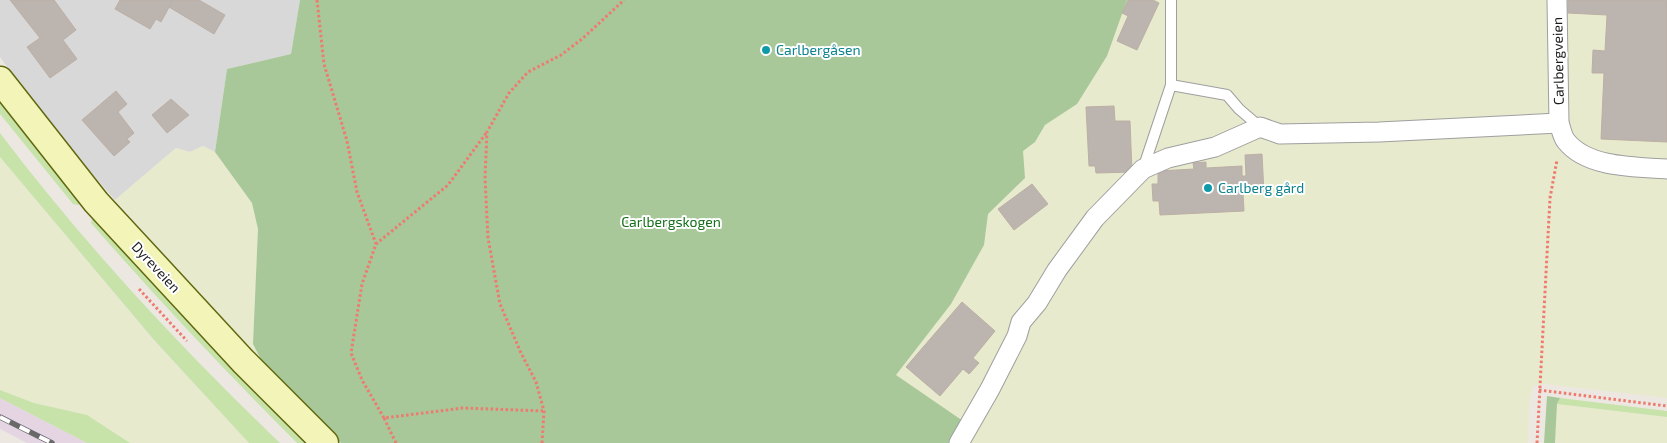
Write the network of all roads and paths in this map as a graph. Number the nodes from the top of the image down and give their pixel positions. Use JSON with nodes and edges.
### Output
{"nodes":[{"id":1,"x":317,"y":0,"type":"edge"},
{"id":2,"x":624,"y":0,"type":"edge"},
{"id":3,"x":1171,"y":0,"type":"edge"},
{"id":4,"x":1557,"y":0,"type":"edge"},
{"id":5,"x":0,"y":80,"type":"edge"},
{"id":6,"x":1171,"y":85,"type":"junction"},
{"id":7,"x":1260,"y":127,"type":"junction"},
{"id":8,"x":487,"y":132,"type":"junction"},
{"id":9,"x":1562,"y":132,"type":"junction"},
{"id":10,"x":1143,"y":169,"type":"junction"},
{"id":11,"x":1667,"y":169,"type":"edge"},
{"id":12,"x":376,"y":244,"type":"junction"},
{"id":13,"x":1539,"y":390,"type":"junction"},
{"id":14,"x":1667,"y":406,"type":"edge"},
{"id":15,"x":544,"y":411,"type":"junction"},
{"id":16,"x":384,"y":418,"type":"junction"},
{"id":17,"x":326,"y":443,"type":"edge"},
{"id":18,"x":396,"y":443,"type":"edge"},
{"id":19,"x":542,"y":443,"type":"edge"},
{"id":20,"x":959,"y":443,"type":"edge"},
{"id":21,"x":1537,"y":443,"type":"edge"}],
"edges":[{"from":1,"to":12,"type":"path"},
{"from":2,"to":8,"type":"path"},
{"from":3,"to":6,"type":"lane"},
{"from":4,"to":9,"type":"street","name":"Carlbergveien"},
{"from":5,"to":17,"type":"main road","name":"Dyreveien"},
{"from":6,"to":7,"type":"lane"},
{"from":6,"to":10,"type":"lane"},
{"from":7,"to":9,"type":"street"},
{"from":7,"to":10,"type":"street"},
{"from":8,"to":12,"type":"path"},
{"from":8,"to":15,"type":"path"},
{"from":9,"to":11,"type":"street"},
{"from":9,"to":13,"type":"path"},
{"from":10,"to":20,"type":"street"},
{"from":12,"to":16,"type":"path"},
{"from":13,"to":14,"type":"path"},
{"from":13,"to":21,"type":"path"},
{"from":15,"to":16,"type":"path"},
{"from":15,"to":19,"type":"path"},
{"from":16,"to":18,"type":"path"}]}
